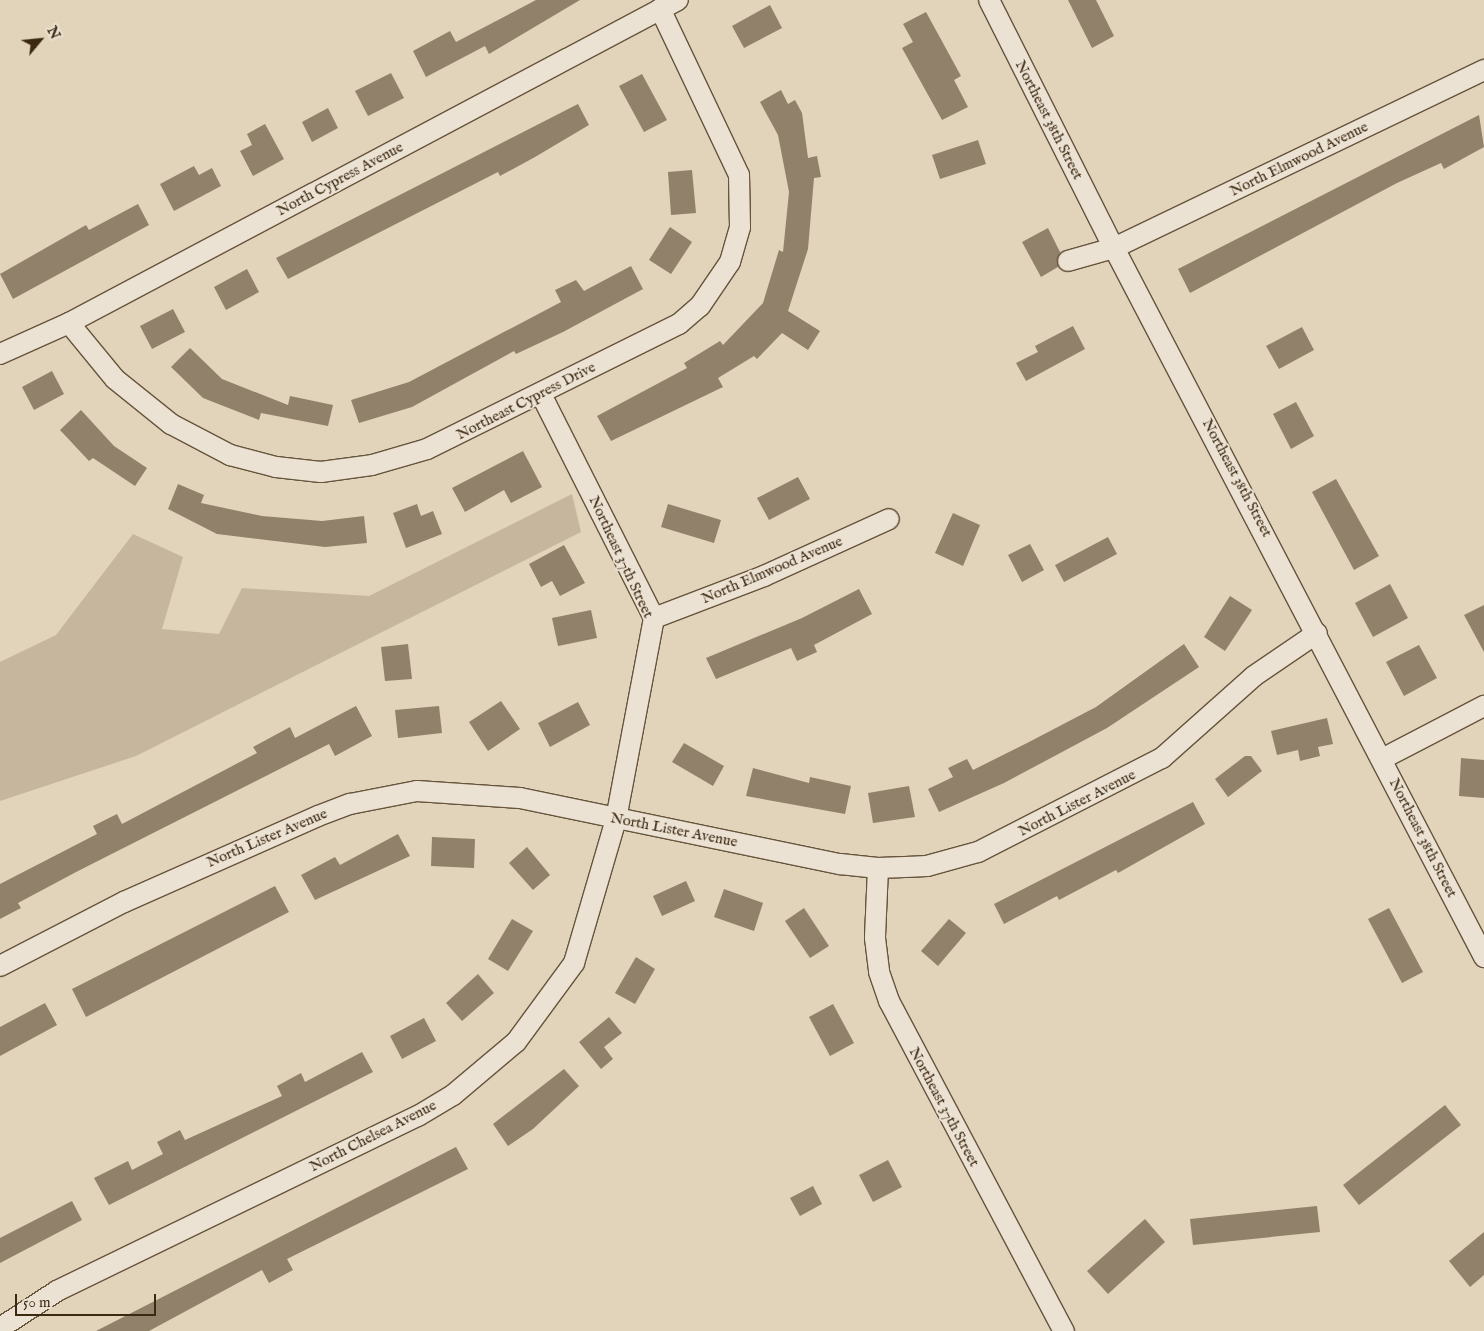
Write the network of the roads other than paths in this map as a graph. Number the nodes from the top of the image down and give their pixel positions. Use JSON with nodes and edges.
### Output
{"nodes":[{"id":1,"x":989,"y":0,"type":"edge"},
{"id":2,"x":669,"y":4,"type":"edge"},
{"id":3,"x":1484,"y":70,"type":"edge"},
{"id":4,"x":1114,"y":248,"type":"junction"},
{"id":5,"x":1068,"y":261,"type":"dead end"},
{"id":6,"x":69,"y":323,"type":"junction"},
{"id":7,"x":0,"y":354,"type":"edge"},
{"id":8,"x":541,"y":394,"type":"junction"},
{"id":9,"x":889,"y":519,"type":"dead end"},
{"id":10,"x":654,"y":618,"type":"junction"},
{"id":11,"x":1317,"y":633,"type":"junction"},
{"id":12,"x":1484,"y":706,"type":"edge"},
{"id":13,"x":1382,"y":759,"type":"junction"},
{"id":14,"x":616,"y":819,"type":"junction"},
{"id":15,"x":878,"y":868,"type":"junction"},
{"id":16,"x":1484,"y":957,"type":"edge"},
{"id":17,"x":0,"y":966,"type":"edge"},
{"id":18,"x":0,"y":1328,"type":"edge"},
{"id":19,"x":1064,"y":1331,"type":"edge"}],
"edges":[{"from":1,"to":4,"type":"street","name":"Northeast 38th Street"},
{"from":2,"to":6,"type":"street","name":"North Cypress Avenue"},
{"from":2,"to":8,"type":"street","name":"Northeast Cypress Drive"},
{"from":3,"to":4,"type":"street","name":"North Elmwood Avenue"},
{"from":4,"to":5,"type":"street","name":"North Elmwood Avenue"},
{"from":4,"to":11,"type":"street","name":"Northeast 38th Street"},
{"from":6,"to":7,"type":"street","name":"North Cypress Avenue"},
{"from":6,"to":8,"type":"street","name":"Northeast Cypress Drive"},
{"from":8,"to":10,"type":"street","name":"Northeast 37th Street"},
{"from":9,"to":10,"type":"street","name":"North Elmwood Avenue"},
{"from":10,"to":14,"type":"street","name":"Northeast 37th Street"},
{"from":11,"to":13,"type":"street","name":"Northeast 38th Street"},
{"from":11,"to":15,"type":"street","name":"North Lister Avenue"},
{"from":12,"to":13,"type":"street"},
{"from":13,"to":16,"type":"street","name":"Northeast 38th Street"},
{"from":14,"to":15,"type":"street","name":"North Lister Avenue"},
{"from":14,"to":17,"type":"street","name":"North Lister Avenue"},
{"from":14,"to":18,"type":"street","name":"North Chelsea Avenue"},
{"from":15,"to":19,"type":"street","name":"Northeast 37th Street"}]}
